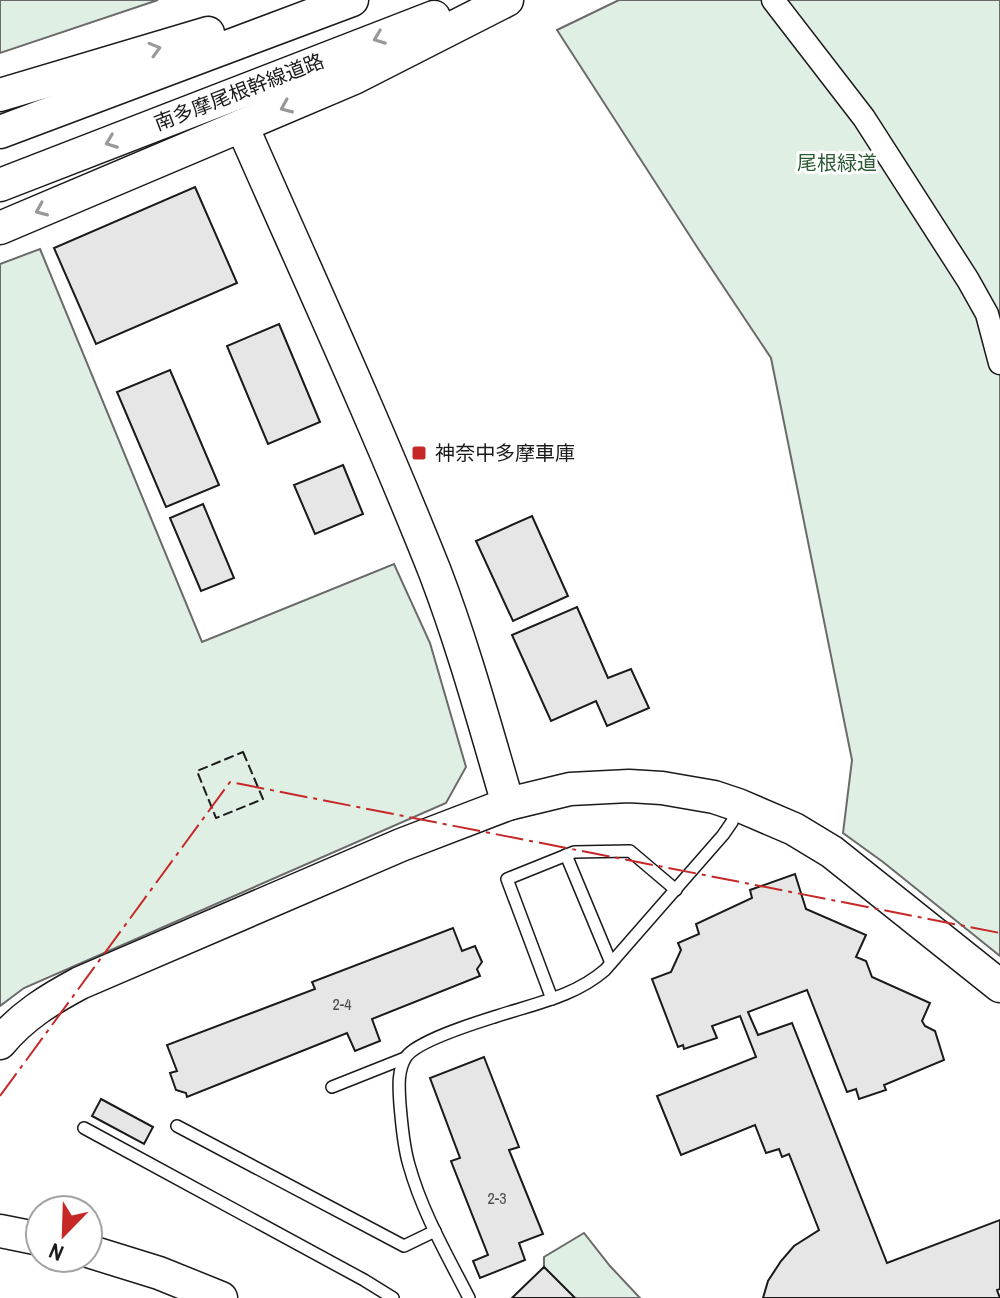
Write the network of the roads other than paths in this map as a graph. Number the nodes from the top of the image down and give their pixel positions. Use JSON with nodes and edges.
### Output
{"nodes":[{"id":1,"x":321,"y":0,"type":"edge"},
{"id":2,"x":352,"y":0,"type":"edge"},
{"id":3,"x":478,"y":0,"type":"edge"},
{"id":4,"x":507,"y":0,"type":"edge"},
{"id":5,"x":773,"y":0,"type":"edge"},
{"id":6,"x":0,"y":95,"type":"edge"},
{"id":7,"x":242,"y":126,"type":"junction"},
{"id":8,"x":0,"y":132,"type":"edge"},
{"id":9,"x":0,"y":185,"type":"edge"},
{"id":10,"x":0,"y":228,"type":"edge"},
{"id":11,"x":1000,"y":363,"type":"edge"},
{"id":12,"x":508,"y":804,"type":"junction"},
{"id":13,"x":738,"y":805,"type":"junction"},
{"id":14,"x":566,"y":855,"type":"junction"},
{"id":15,"x":676,"y":890,"type":"junction"},
{"id":16,"x":611,"y":963,"type":"junction"},
{"id":17,"x":1000,"y":986,"type":"edge"},
{"id":18,"x":552,"y":999,"type":"junction"},
{"id":19,"x":0,"y":1043,"type":"edge"},
{"id":20,"x":405,"y":1058,"type":"junction"},
{"id":21,"x":332,"y":1087,"type":"dead end"},
{"id":22,"x":177,"y":1126,"type":"dead end"},
{"id":23,"x":84,"y":1128,"type":"dead end"},
{"id":24,"x":0,"y":1231,"type":"edge"},
{"id":25,"x":435,"y":1231,"type":"junction"},
{"id":26,"x":24,"y":1236,"type":"edge"},
{"id":27,"x":104,"y":1256,"type":"edge"},
{"id":28,"x":221,"y":1298,"type":"edge"},
{"id":29,"x":393,"y":1298,"type":"edge"},
{"id":30,"x":469,"y":1298,"type":"edge"}],
"edges":[{"from":6,"to":1,"type":"street","one_way":true},
{"from":2,"to":8,"type":"street"},
{"from":3,"to":9,"type":"street","name":"南多摩尾根幹線道路","one_way":true},
{"from":4,"to":7,"type":"street","one_way":true},
{"from":5,"to":11,"type":"street"},
{"from":7,"to":10,"type":"street","one_way":true},
{"from":7,"to":12,"type":"street"},
{"from":12,"to":13,"type":"street"},
{"from":12,"to":19,"type":"street"},
{"from":13,"to":15,"type":"lane"},
{"from":13,"to":17,"type":"street"},
{"from":14,"to":15,"type":"lane"},
{"from":14,"to":16,"type":"lane"},
{"from":14,"to":18,"type":"lane"},
{"from":15,"to":16,"type":"lane"},
{"from":16,"to":18,"type":"lane"},
{"from":18,"to":20,"type":"lane"},
{"from":20,"to":21,"type":"lane"},
{"from":20,"to":25,"type":"lane"},
{"from":22,"to":25,"type":"lane"},
{"from":23,"to":29,"type":"lane"},
{"from":24,"to":26,"type":"street"},
{"from":25,"to":30,"type":"lane"},
{"from":27,"to":28,"type":"street"}]}
